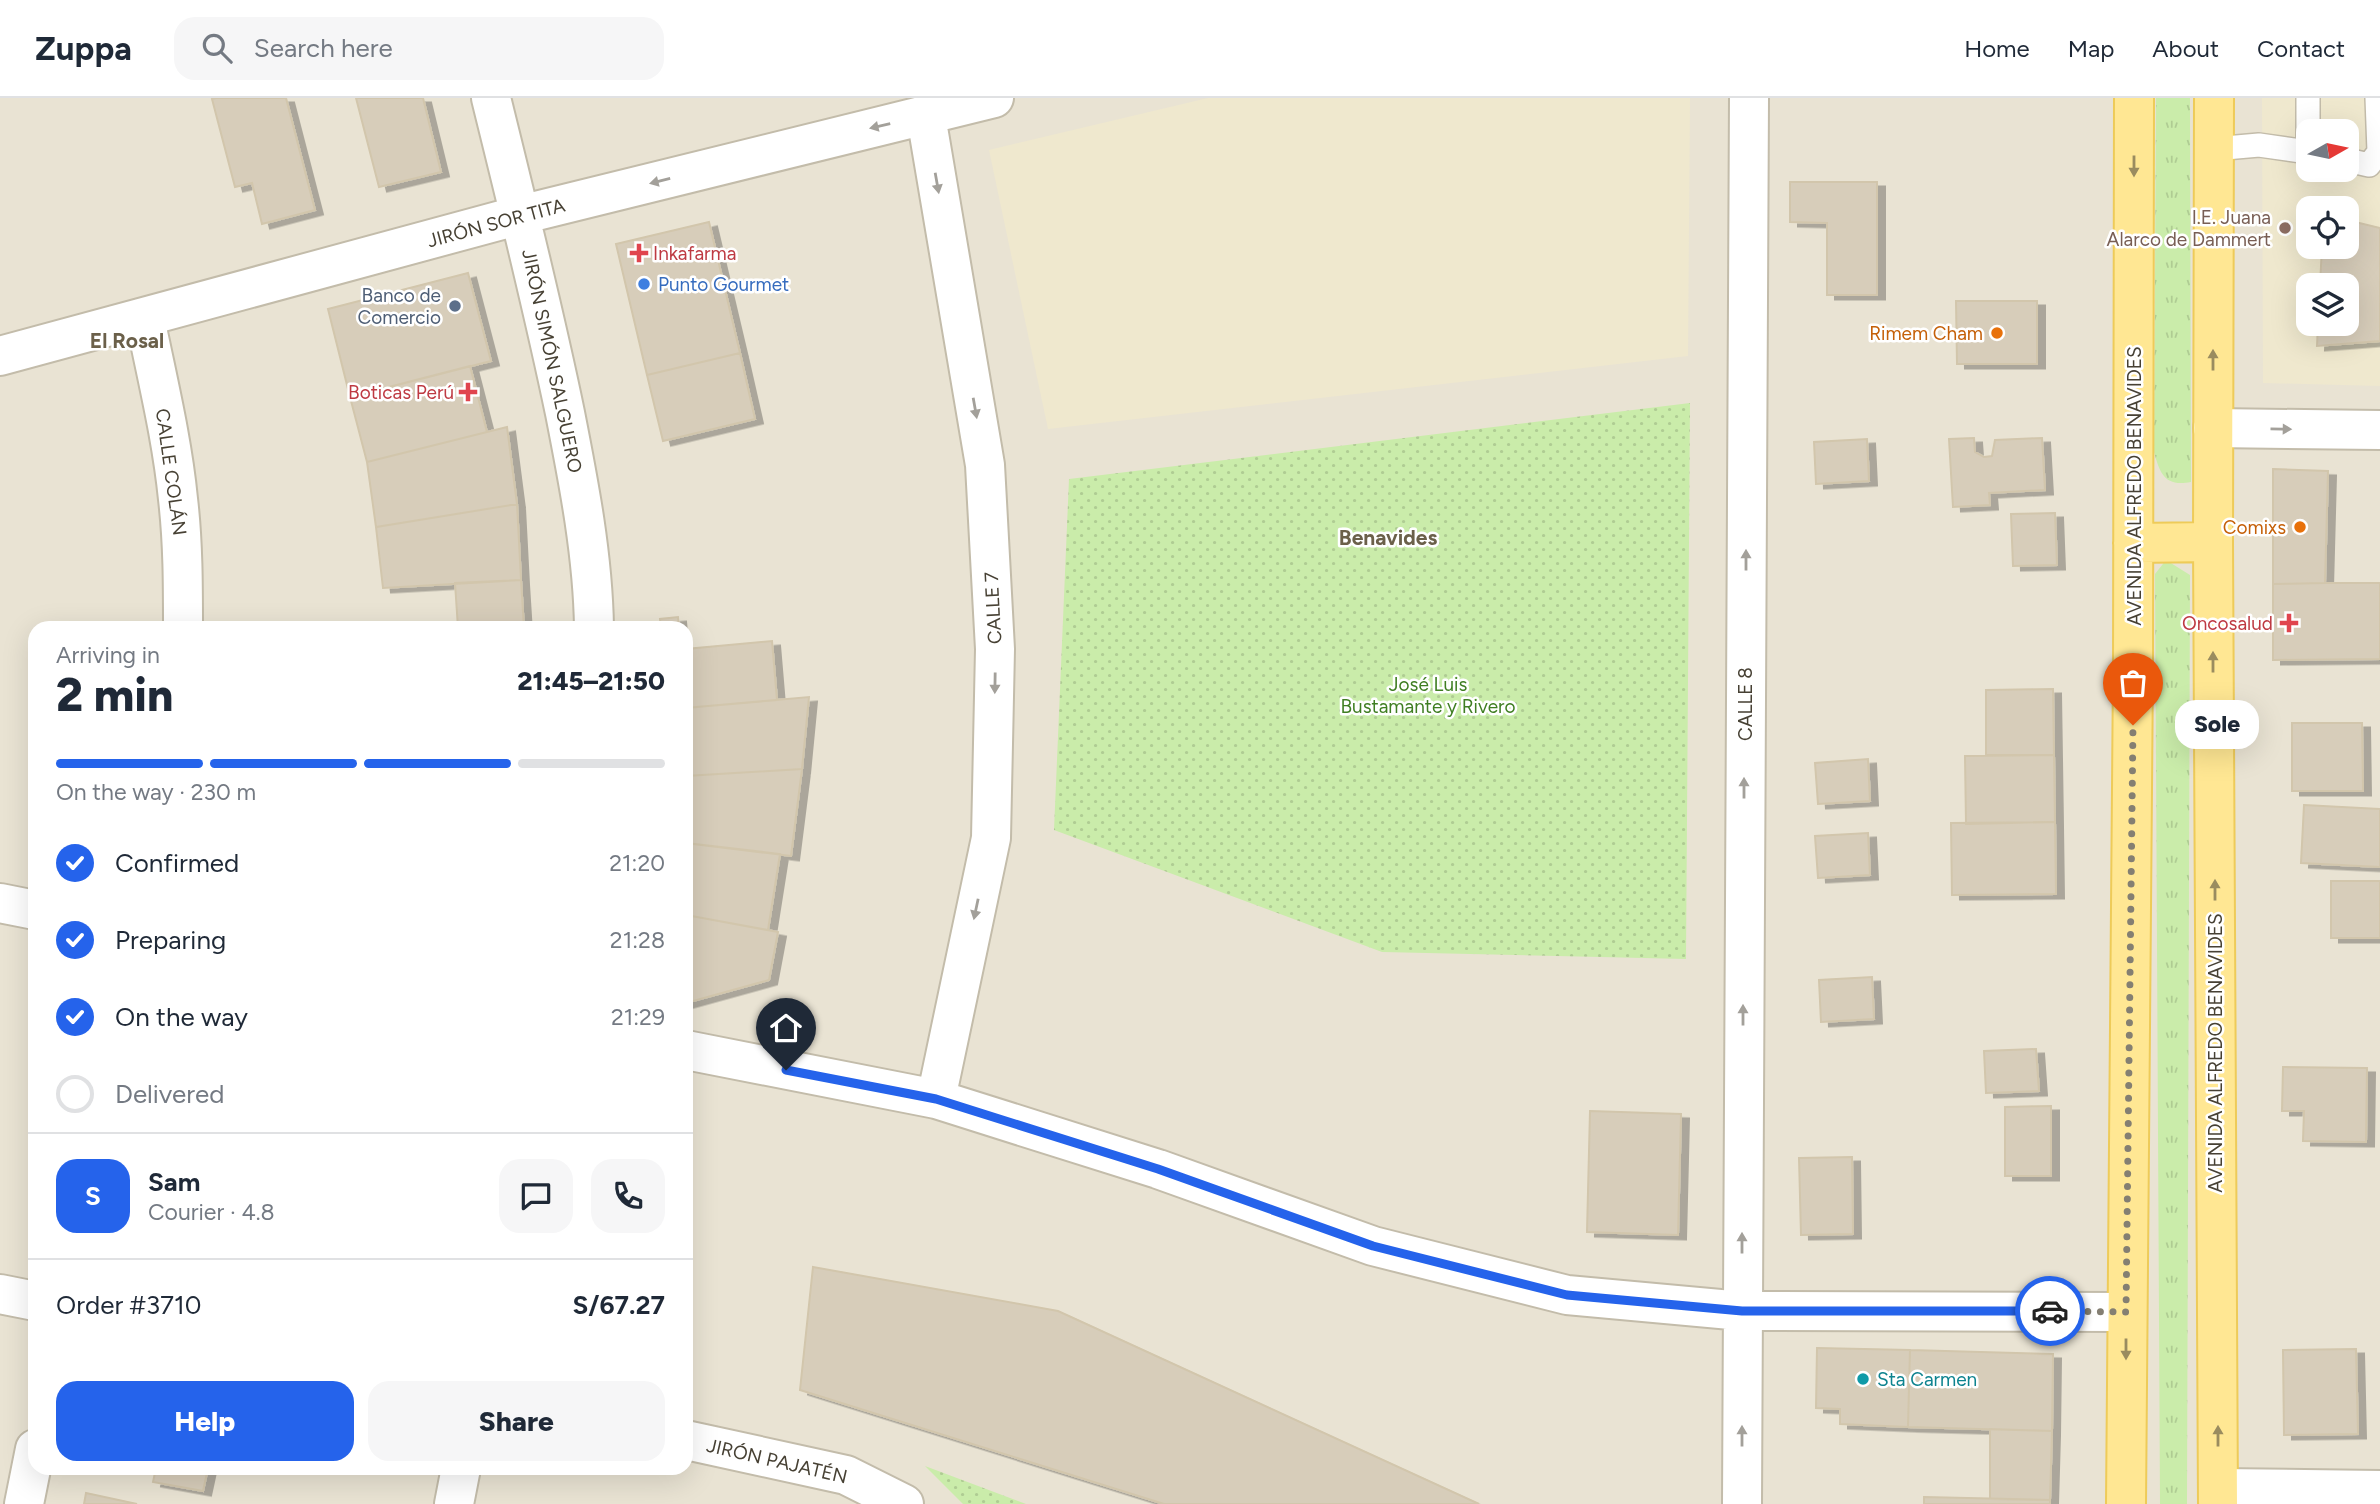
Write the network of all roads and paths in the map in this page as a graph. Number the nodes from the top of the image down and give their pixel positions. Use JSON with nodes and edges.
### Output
{"nodes":[{"id":1,"x":491,"y":98,"type":"edge"},
{"id":2,"x":994,"y":98,"type":"edge"},
{"id":3,"x":1749,"y":98,"type":"edge"},
{"id":4,"x":2134,"y":98,"type":"edge"},
{"id":5,"x":2214,"y":98,"type":"edge"},
{"id":6,"x":2308,"y":98,"type":"edge"},
{"id":7,"x":2377,"y":98,"type":"edge"},
{"id":8,"x":926,"y":116,"type":"junction"},
{"id":9,"x":2308,"y":119,"type":"edge"},
{"id":10,"x":2214,"y":149,"type":"junction"},
{"id":11,"x":2296,"y":150,"type":"edge"},
{"id":12,"x":2359,"y":163,"type":"edge"},
{"id":13,"x":520,"y":215,"type":"junction"},
{"id":14,"x":145,"y":318,"type":"junction"},
{"id":15,"x":0,"y":356,"type":"edge"},
{"id":16,"x":2213,"y":428,"type":"junction"},
{"id":17,"x":2380,"y":429,"type":"edge"},
{"id":18,"x":2213,"y":542,"type":"junction"},
{"id":19,"x":2133,"y":543,"type":"junction"},
{"id":20,"x":183,"y":621,"type":"edge"},
{"id":21,"x":593,"y":621,"type":"edge"},
{"id":22,"x":0,"y":903,"type":"edge"},
{"id":23,"x":28,"y":909,"type":"edge"},
{"id":24,"x":693,"y":1051,"type":"edge"},
{"id":25,"x":936,"y":1099,"type":"junction"},
{"id":26,"x":0,"y":1294,"type":"edge"},
{"id":27,"x":28,"y":1300,"type":"edge"},
{"id":28,"x":1742,"y":1311,"type":"junction"},
{"id":29,"x":2126,"y":1312,"type":"junction"},
{"id":30,"x":693,"y":1442,"type":"edge"},
{"id":31,"x":30,"y":1475,"type":"edge"},
{"id":32,"x":460,"y":1475,"type":"edge"},
{"id":33,"x":2380,"y":1490,"type":"edge"},
{"id":34,"x":2218,"y":1496,"type":"edge"},
{"id":35,"x":24,"y":1504,"type":"edge"},
{"id":36,"x":454,"y":1504,"type":"edge"},
{"id":37,"x":904,"y":1504,"type":"edge"},
{"id":38,"x":1742,"y":1504,"type":"edge"},
{"id":39,"x":2126,"y":1504,"type":"edge"}],
"edges":[{"from":1,"to":13,"type":"street","name":"JIRÓN SIMÓN SALGUERO"},
{"from":2,"to":8,"type":"street","name":"JIRÓN SOR TITA"},
{"from":28,"to":3,"type":"street","name":"CALLE 8","one_way":true},
{"from":4,"to":19,"type":"main road","name":"AVENIDA ALFREDO BENAVIDES","one_way":true},
{"from":5,"to":10,"type":"main road","name":"AVENIDA ALFREDO BENAVIDES"},
{"from":6,"to":9,"type":"lane"},
{"from":7,"to":12,"type":"lane"},
{"from":8,"to":13,"type":"street","name":"JIRÓN SOR TITA","one_way":true},
{"from":8,"to":25,"type":"street","name":"CALLE 7","one_way":true},
{"from":10,"to":11,"type":"lane"},
{"from":16,"to":10,"type":"main road","name":"AVENIDA ALFREDO BENAVIDES","one_way":true},
{"from":13,"to":14,"type":"street","name":"JIRÓN SOR TITA"},
{"from":13,"to":21,"type":"street","name":"JIRÓN SIMÓN SALGUERO"},
{"from":14,"to":15,"type":"street","name":"JIRÓN SOR TITA"},
{"from":14,"to":20,"type":"street","name":"CALLE COLÁN"},
{"from":16,"to":17,"type":"street","one_way":true},
{"from":16,"to":18,"type":"main road","name":"AVENIDA ALFREDO BENAVIDES"},
{"from":18,"to":19,"type":"main road"},
{"from":34,"to":18,"type":"main road","name":"AVENIDA ALFREDO BENAVIDES","one_way":true},
{"from":19,"to":29,"type":"main road","name":"AVENIDA ALFREDO BENAVIDES"},
{"from":22,"to":23,"type":"street"},
{"from":24,"to":25,"type":"street"},
{"from":25,"to":28,"type":"street"},
{"from":26,"to":27,"type":"street"},
{"from":28,"to":29,"type":"street"},
{"from":38,"to":28,"type":"street","name":"CALLE 8","one_way":true},
{"from":29,"to":39,"type":"main road","name":"AVENIDA ALFREDO BENAVIDES","one_way":true},
{"from":30,"to":37,"type":"street","name":"JIRÓN PAJATÉN"},
{"from":31,"to":35,"type":"street"},
{"from":32,"to":36,"type":"street"},
{"from":33,"to":34,"type":"street"}]}
